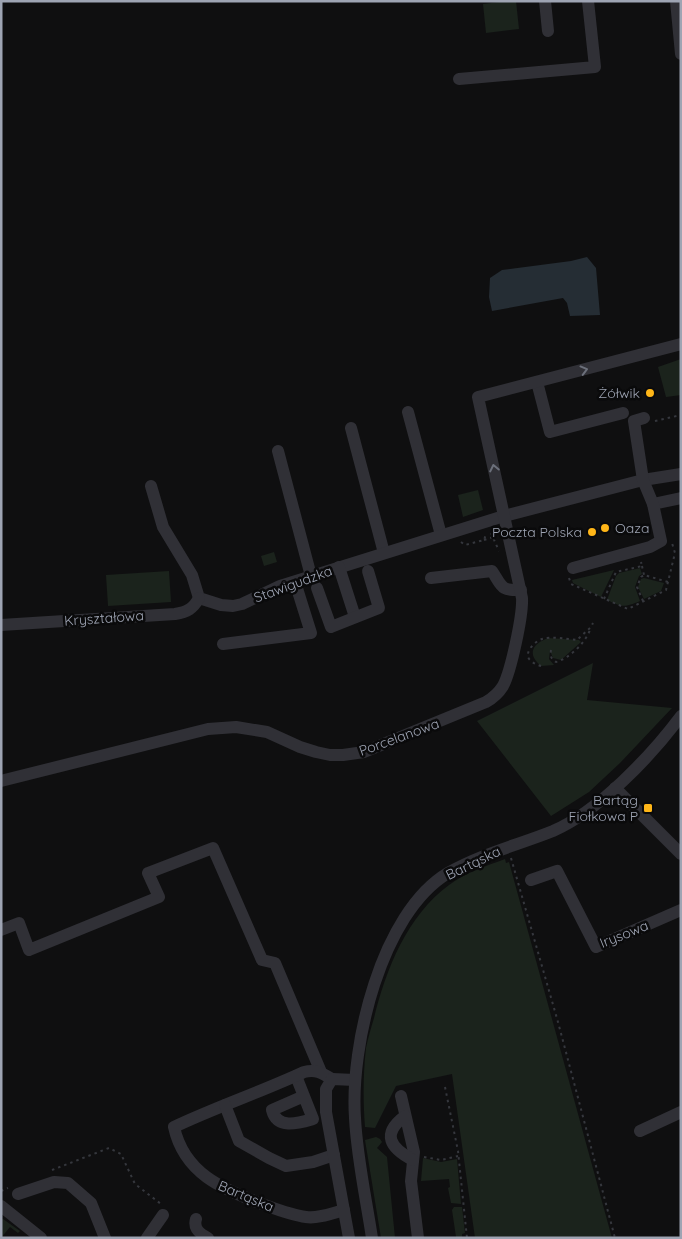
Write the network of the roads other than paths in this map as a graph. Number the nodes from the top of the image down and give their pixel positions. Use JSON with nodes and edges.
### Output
{"nodes":[{"id":1,"x":545,"y":1,"type":"edge"},
{"id":2,"x":588,"y":1,"type":"edge"},
{"id":3,"x":676,"y":1,"type":"edge"},
{"id":4,"x":679,"y":29,"type":"edge"},
{"id":5,"x":548,"y":31,"type":"dead end"},
{"id":6,"x":681,"y":54,"type":"edge"},
{"id":7,"x":459,"y":79,"type":"dead end"},
{"id":8,"x":681,"y":344,"type":"edge"},
{"id":9,"x":537,"y":382,"type":"junction"},
{"id":10,"x":408,"y":412,"type":"dead end"},
{"id":11,"x":623,"y":413,"type":"dead end"},
{"id":12,"x":644,"y":418,"type":"dead end"},
{"id":13,"x":351,"y":428,"type":"dead end"},
{"id":14,"x":278,"y":451,"type":"dead end"},
{"id":15,"x":681,"y":474,"type":"edge"},
{"id":16,"x":643,"y":480,"type":"junction"},
{"id":17,"x":150,"y":486,"type":"dead end"},
{"id":18,"x":681,"y":498,"type":"edge"},
{"id":19,"x":653,"y":504,"type":"junction"},
{"id":20,"x":504,"y":516,"type":"junction"},
{"id":21,"x":440,"y":536,"type":"junction"},
{"id":22,"x":384,"y":553,"type":"junction"},
{"id":23,"x":339,"y":567,"type":"junction"},
{"id":24,"x":573,"y":568,"type":"dead end"},
{"id":25,"x":368,"y":571,"type":"dead end"},
{"id":26,"x":311,"y":576,"type":"junction"},
{"id":27,"x":431,"y":578,"type":"dead end"},
{"id":28,"x":295,"y":582,"type":"junction"},
{"id":29,"x":317,"y":588,"type":"dead end"},
{"id":30,"x":521,"y":590,"type":"junction"},
{"id":31,"x":199,"y":598,"type":"junction"},
{"id":32,"x":355,"y":618,"type":"junction"},
{"id":33,"x":1,"y":625,"type":"edge"},
{"id":34,"x":223,"y":644,"type":"dead end"},
{"id":35,"x":681,"y":716,"type":"edge"},
{"id":36,"x":1,"y":780,"type":"edge"},
{"id":37,"x":615,"y":788,"type":"junction"},
{"id":38,"x":681,"y":854,"type":"edge"},
{"id":39,"x":531,"y":880,"type":"dead end"},
{"id":40,"x":681,"y":910,"type":"edge"},
{"id":41,"x":1,"y":930,"type":"edge"},
{"id":42,"x":296,"y":1076,"type":"junction"},
{"id":43,"x":326,"y":1076,"type":"junction"},
{"id":44,"x":355,"y":1080,"type":"junction"},
{"id":45,"x":304,"y":1096,"type":"dead end"},
{"id":46,"x":401,"y":1096,"type":"dead end"},
{"id":47,"x":225,"y":1105,"type":"junction"},
{"id":48,"x":681,"y":1112,"type":"edge"},
{"id":49,"x":406,"y":1116,"type":"junction"},
{"id":50,"x":640,"y":1130,"type":"dead end"},
{"id":51,"x":334,"y":1155,"type":"junction"},
{"id":52,"x":416,"y":1158,"type":"junction"},
{"id":53,"x":15,"y":1190,"type":"road end"},
{"id":54,"x":1,"y":1206,"type":"edge"},
{"id":55,"x":163,"y":1210,"type":"road end"},
{"id":56,"x":344,"y":1210,"type":"junction"},
{"id":57,"x":196,"y":1219,"type":"dead end"},
{"id":58,"x":41,"y":1238,"type":"edge"},
{"id":59,"x":105,"y":1238,"type":"edge"},
{"id":60,"x":147,"y":1238,"type":"edge"},
{"id":61,"x":208,"y":1238,"type":"edge"},
{"id":62,"x":349,"y":1238,"type":"edge"},
{"id":63,"x":372,"y":1238,"type":"edge"},
{"id":64,"x":418,"y":1238,"type":"edge"}],
"edges":[{"from":1,"to":5,"type":"street"},
{"from":2,"to":7,"type":"street"},
{"from":3,"to":4,"type":"street"},
{"from":4,"to":6,"type":"street"},
{"from":9,"to":8,"type":"street","one_way":true},
{"from":9,"to":11,"type":"street"},
{"from":20,"to":9,"type":"street","one_way":true},
{"from":10,"to":21,"type":"street"},
{"from":12,"to":16,"type":"street"},
{"from":13,"to":22,"type":"street"},
{"from":14,"to":26,"type":"street"},
{"from":15,"to":16,"type":"street","name":"Stawigudzka"},
{"from":16,"to":19,"type":"street"},
{"from":16,"to":20,"type":"street","name":"Stawigudzka"},
{"from":17,"to":31,"type":"street"},
{"from":18,"to":19,"type":"street"},
{"from":19,"to":24,"type":"street"},
{"from":20,"to":21,"type":"street","name":"Stawigudzka"},
{"from":20,"to":30,"type":"street","name":"Porcelanowa"},
{"from":21,"to":22,"type":"street","name":"Stawigudzka"},
{"from":22,"to":23,"type":"street","name":"Stawigudzka"},
{"from":23,"to":26,"type":"street","name":"Stawigudzka"},
{"from":23,"to":32,"type":"street"},
{"from":25,"to":32,"type":"street"},
{"from":26,"to":28,"type":"street","name":"Stawigudzka"},
{"from":27,"to":30,"type":"street"},
{"from":28,"to":31,"type":"street","name":"Stawigudzka"},
{"from":28,"to":34,"type":"street"},
{"from":29,"to":32,"type":"street"},
{"from":30,"to":36,"type":"street","name":"Porcelanowa"},
{"from":31,"to":33,"type":"street","name":"Kryształowa"},
{"from":35,"to":37,"type":"street","name":"Bartąska"},
{"from":37,"to":38,"type":"street"},
{"from":37,"to":44,"type":"street","name":"Bartąska"},
{"from":39,"to":40,"type":"street","name":"Irysowa"},
{"from":41,"to":43,"type":"street"},
{"from":42,"to":43,"type":"street","name":"Bartąska"},
{"from":42,"to":45,"type":"street"},
{"from":42,"to":47,"type":"street","name":"Bartąska"},
{"from":43,"to":44,"type":"street","name":"Bartąska"},
{"from":43,"to":51,"type":"street"},
{"from":44,"to":63,"type":"street","name":"Bartąska"},
{"from":46,"to":49,"type":"street"},
{"from":47,"to":51,"type":"street"},
{"from":47,"to":56,"type":"street","name":"Bartąska"},
{"from":48,"to":50,"type":"street"},
{"from":49,"to":52,"type":"street"},
{"from":49,"to":52,"type":"street"},
{"from":51,"to":56,"type":"street"},
{"from":52,"to":64,"type":"street"},
{"from":53,"to":59,"type":"street"},
{"from":54,"to":58,"type":"street"},
{"from":55,"to":60,"type":"street"},
{"from":56,"to":62,"type":"street"},
{"from":57,"to":61,"type":"street"}]}
